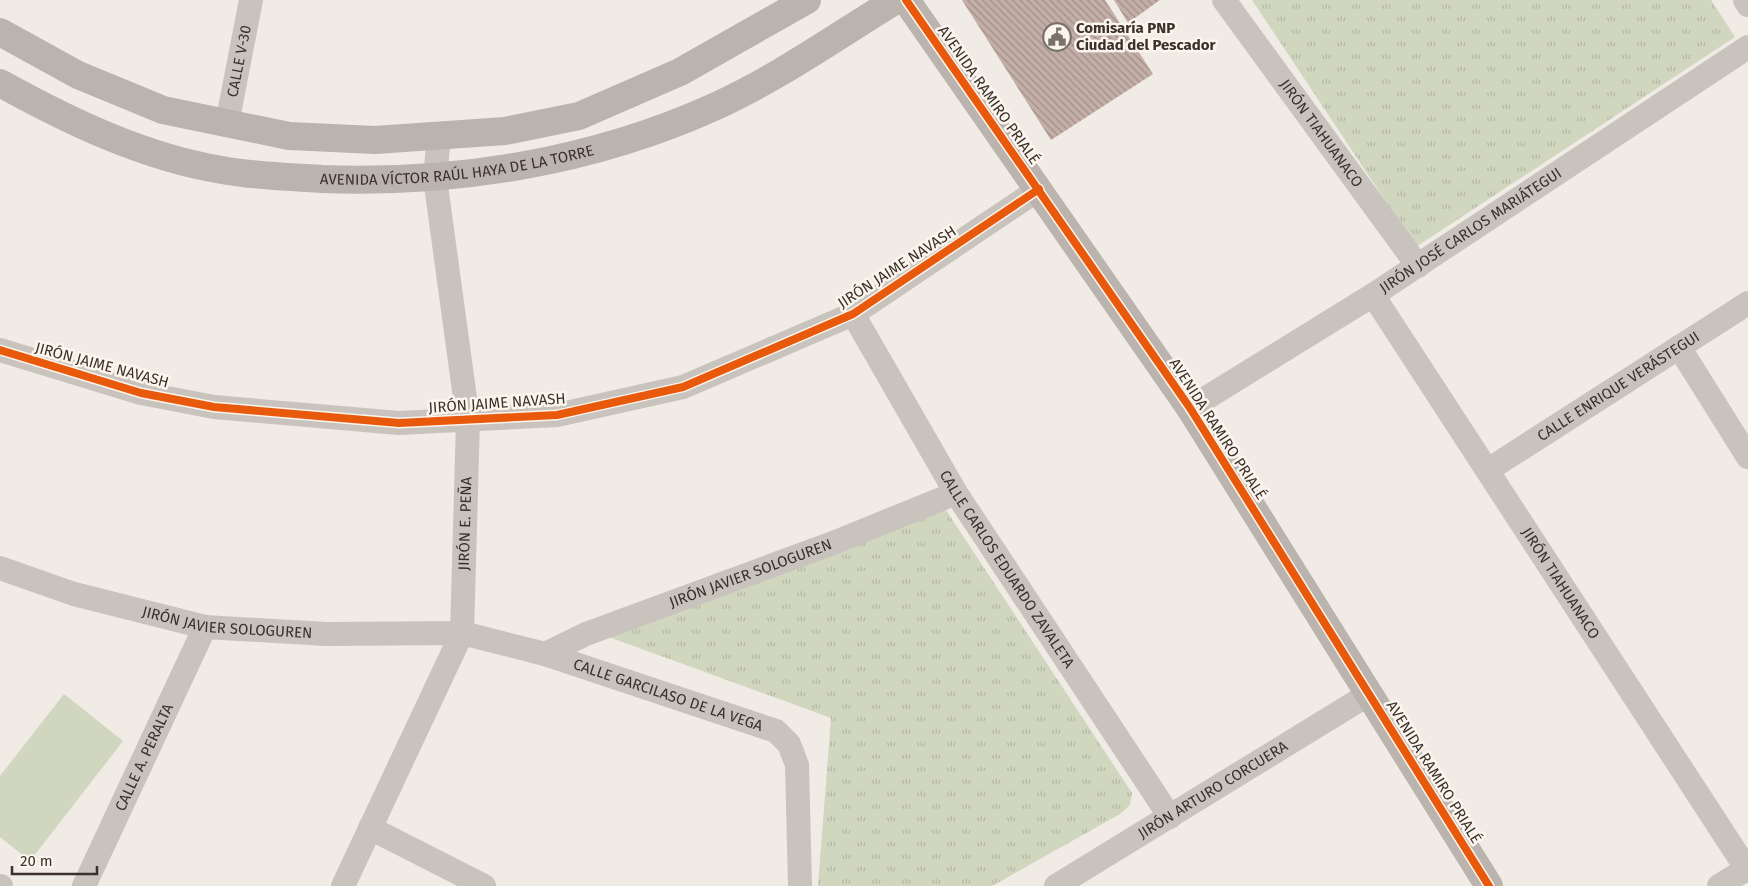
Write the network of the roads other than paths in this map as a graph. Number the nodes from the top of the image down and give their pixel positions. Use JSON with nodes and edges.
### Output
{"nodes":[{"id":1,"x":251,"y":0,"type":"edge"},
{"id":2,"x":807,"y":0,"type":"edge"},
{"id":3,"x":896,"y":0,"type":"edge"},
{"id":4,"x":906,"y":0,"type":"edge"},
{"id":5,"x":1224,"y":0,"type":"edge"},
{"id":6,"x":1745,"y":0,"type":"edge"},
{"id":7,"x":1748,"y":5,"type":"edge"},
{"id":8,"x":0,"y":32,"type":"edge"},
{"id":9,"x":1748,"y":47,"type":"edge"},
{"id":10,"x":0,"y":82,"type":"edge"},
{"id":11,"x":227,"y":124,"type":"junction"},
{"id":12,"x":439,"y":137,"type":"junction"},
{"id":13,"x":435,"y":178,"type":"junction"},
{"id":14,"x":1039,"y":189,"type":"junction"},
{"id":15,"x":1418,"y":266,"type":"junction"},
{"id":16,"x":1372,"y":295,"type":"junction"},
{"id":17,"x":1748,"y":303,"type":"edge"},
{"id":18,"x":853,"y":314,"type":"junction"},
{"id":19,"x":1679,"y":348,"type":"junction"},
{"id":20,"x":0,"y":352,"type":"edge"},
{"id":21,"x":1190,"y":408,"type":"junction"},
{"id":22,"x":468,"y":420,"type":"junction"},
{"id":23,"x":1748,"y":458,"type":"edge"},
{"id":24,"x":1488,"y":470,"type":"junction"},
{"id":25,"x":956,"y":493,"type":"junction"},
{"id":26,"x":0,"y":568,"type":"edge"},
{"id":27,"x":205,"y":627,"type":"junction"},
{"id":28,"x":462,"y":633,"type":"junction"},
{"id":29,"x":545,"y":654,"type":"junction"},
{"id":30,"x":1369,"y":694,"type":"junction"},
{"id":31,"x":1170,"y":817,"type":"junction"},
{"id":32,"x":370,"y":828,"type":"junction"},
{"id":33,"x":1748,"y":869,"type":"edge"},
{"id":34,"x":84,"y":886,"type":"edge"},
{"id":35,"x":343,"y":886,"type":"edge"},
{"id":36,"x":484,"y":886,"type":"edge"},
{"id":37,"x":800,"y":886,"type":"edge"},
{"id":38,"x":1056,"y":886,"type":"edge"},
{"id":39,"x":1489,"y":886,"type":"edge"},
{"id":40,"x":1719,"y":886,"type":"edge"}],
"edges":[{"from":1,"to":11,"type":"street","name":"CALLE V-30"},
{"from":2,"to":12,"type":"main road","name":"AVENIDA VÍCTOR RAÚL HAYA DE LA TORRE"},
{"from":3,"to":13,"type":"main road","name":"AVENIDA VÍCTOR RAÚL HAYA DE LA TORRE"},
{"from":4,"to":14,"type":"main road","name":"AVENIDA RAMIRO PRIALÉ"},
{"from":5,"to":15,"type":"street","name":"JIRÓN TIAHUANACO"},
{"from":6,"to":7,"type":"street"},
{"from":8,"to":11,"type":"main road","name":"AVENIDA VÍCTOR RAÚL HAYA DE LA TORRE"},
{"from":9,"to":15,"type":"street","name":"JIRÓN JOSÉ CARLOS MARIÁTEGUI"},
{"from":10,"to":13,"type":"main road","name":"AVENIDA VÍCTOR RAÚL HAYA DE LA TORRE"},
{"from":11,"to":12,"type":"main road","name":"AVENIDA VÍCTOR RAÚL HAYA DE LA TORRE"},
{"from":12,"to":13,"type":"street","name":"JIRÓN E. PEÑA"},
{"from":13,"to":22,"type":"street","name":"JIRÓN E. PEÑA"},
{"from":14,"to":18,"type":"street","name":"JIRÓN JAIME NAVASH"},
{"from":14,"to":21,"type":"main road","name":"AVENIDA RAMIRO PRIALÉ"},
{"from":15,"to":16,"type":"street","name":"JIRÓN JOSÉ CARLOS MARIÁTEGUI"},
{"from":16,"to":21,"type":"street","name":"JIRÓN JOSÉ CARLOS MARIÁTEGUI"},
{"from":16,"to":24,"type":"street","name":"JIRÓN TIAHUANACO"},
{"from":17,"to":19,"type":"street","name":"CALLE ENRIQUE VERÁSTEGUI"},
{"from":18,"to":22,"type":"street","name":"JIRÓN JAIME NAVASH"},
{"from":18,"to":25,"type":"street","name":"CALLE CARLOS EDUARDO ZAVALETA"},
{"from":19,"to":23,"type":"street"},
{"from":19,"to":24,"type":"street","name":"CALLE ENRIQUE VERÁSTEGUI"},
{"from":20,"to":22,"type":"street","name":"JIRÓN JAIME NAVASH"},
{"from":21,"to":30,"type":"main road","name":"AVENIDA RAMIRO PRIALÉ"},
{"from":22,"to":28,"type":"street","name":"JIRÓN E. PEÑA"},
{"from":24,"to":33,"type":"street","name":"JIRÓN TIAHUANACO"},
{"from":25,"to":29,"type":"street","name":"JIRÓN JAVIER SOLOGUREN"},
{"from":25,"to":31,"type":"street","name":"CALLE CARLOS EDUARDO ZAVALETA"},
{"from":26,"to":27,"type":"street","name":"JIRÓN JAVIER SOLOGUREN"},
{"from":27,"to":28,"type":"street","name":"JIRÓN JAVIER SOLOGUREN"},
{"from":27,"to":34,"type":"street","name":"CALLE A. PERALTA"},
{"from":28,"to":29,"type":"street","name":"CALLE GARCILASO DE LA VEGA"},
{"from":28,"to":32,"type":"street","name":"JIRÓN E. PEÑA"},
{"from":29,"to":37,"type":"street","name":"CALLE GARCILASO DE LA VEGA"},
{"from":30,"to":31,"type":"street","name":"JIRÓN ARTURO CORCUERA"},
{"from":30,"to":39,"type":"main road","name":"AVENIDA RAMIRO PRIALÉ"},
{"from":31,"to":38,"type":"street","name":"JIRÓN ARTURO CORCUERA"},
{"from":32,"to":35,"type":"street","name":"JIRÓN E. PEÑA"},
{"from":32,"to":36,"type":"street"},
{"from":33,"to":40,"type":"street"}]}
